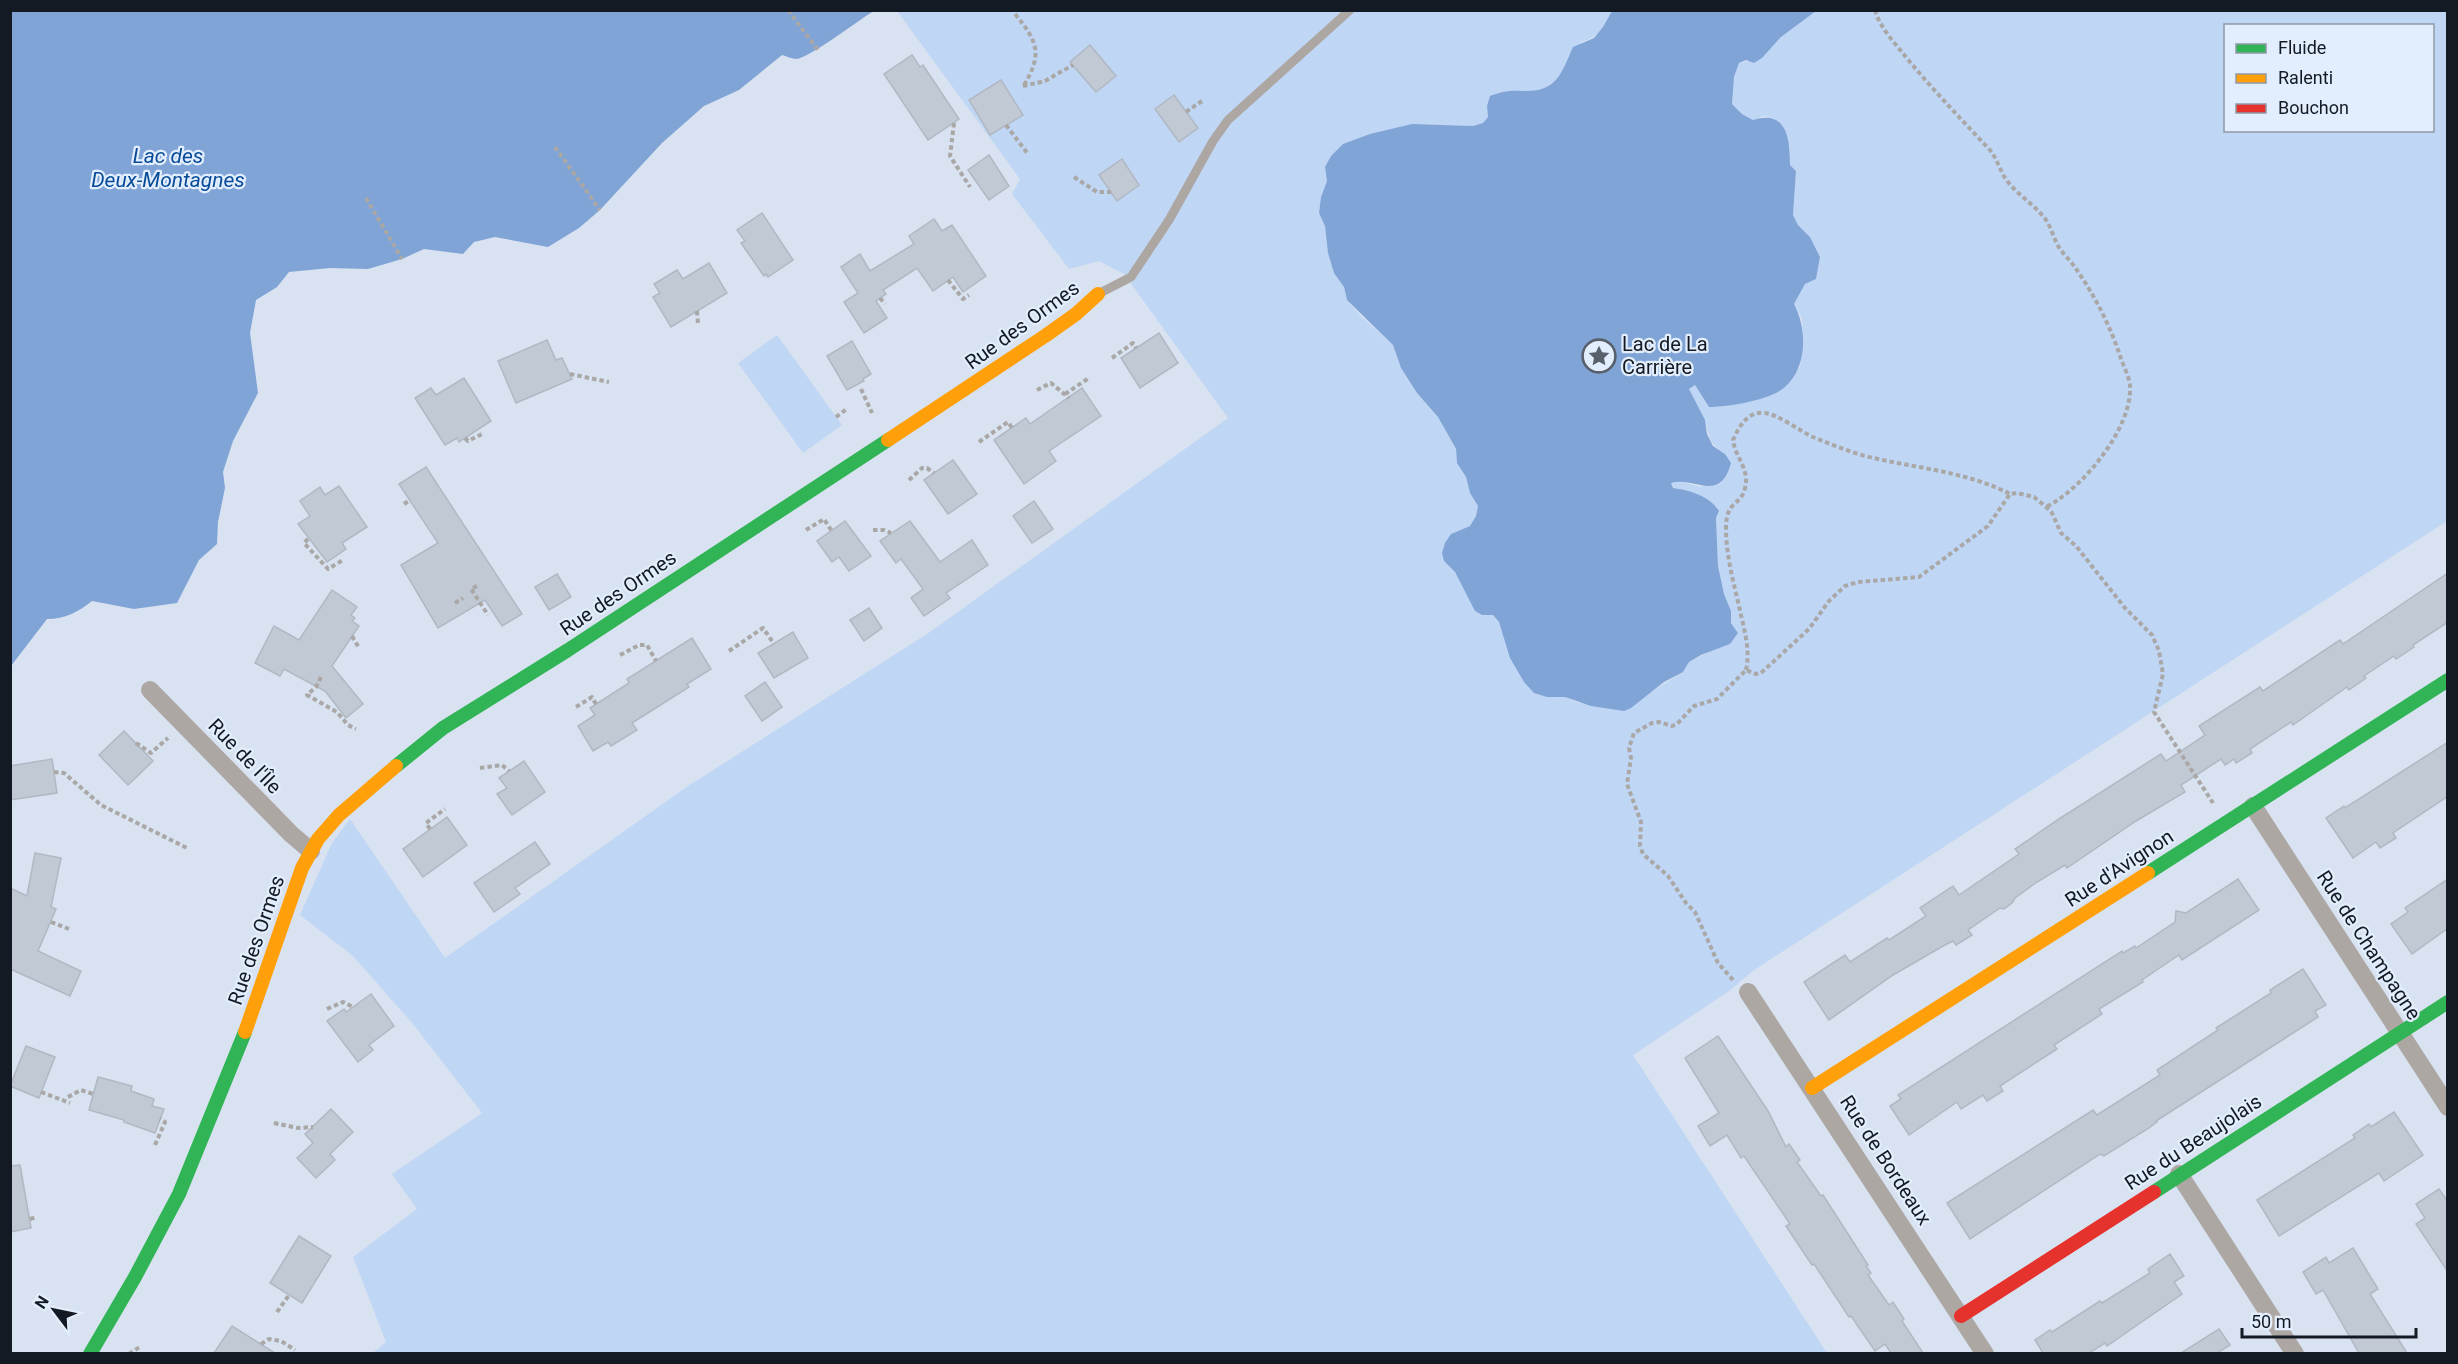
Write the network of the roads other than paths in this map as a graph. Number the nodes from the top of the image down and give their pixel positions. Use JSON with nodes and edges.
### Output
{"nodes":[{"id":1,"x":1350,"y":10,"type":"edge"},
{"id":2,"x":1098,"y":294,"type":"joint"},
{"id":3,"x":2448,"y":680,"type":"edge"},
{"id":4,"x":150,"y":690,"type":"dead end"},
{"id":5,"x":2253,"y":806,"type":"junction"},
{"id":6,"x":311,"y":850,"type":"junction"},
{"id":7,"x":1748,"y":992,"type":"road end"},
{"id":8,"x":2448,"y":1002,"type":"edge"},
{"id":9,"x":2399,"y":1033,"type":"junction"},
{"id":10,"x":1812,"y":1088,"type":"junction"},
{"id":11,"x":2448,"y":1107,"type":"edge"},
{"id":12,"x":2179,"y":1174,"type":"junction"},
{"id":13,"x":1961,"y":1316,"type":"junction"},
{"id":14,"x":90,"y":1353,"type":"edge"},
{"id":15,"x":1985,"y":1353,"type":"edge"},
{"id":16,"x":2295,"y":1353,"type":"edge"}],
"edges":[{"from":1,"to":2,"type":"lane","name":"Rue des Ormes"},
{"from":2,"to":6,"type":"street","name":"Rue des Ormes"},
{"from":3,"to":5,"type":"street","name":"Rue d'Avignon"},
{"from":4,"to":6,"type":"street","name":"Rue de l'Île"},
{"from":5,"to":9,"type":"street","name":"Rue de Champagne"},
{"from":5,"to":10,"type":"street","name":"Rue d'Avignon"},
{"from":6,"to":14,"type":"street","name":"Rue des Ormes"},
{"from":7,"to":10,"type":"street","name":"Rue de Bordeaux"},
{"from":8,"to":9,"type":"street","name":"Rue du Beaujolais"},
{"from":9,"to":11,"type":"street","name":"Rue de Champagne"},
{"from":9,"to":12,"type":"street","name":"Rue du Beaujolais"},
{"from":10,"to":13,"type":"street","name":"Rue de Bordeaux"},
{"from":12,"to":13,"type":"street","name":"Rue du Beaujolais"},
{"from":12,"to":16,"type":"street"},
{"from":13,"to":15,"type":"street","name":"Rue de Bordeaux"}]}
